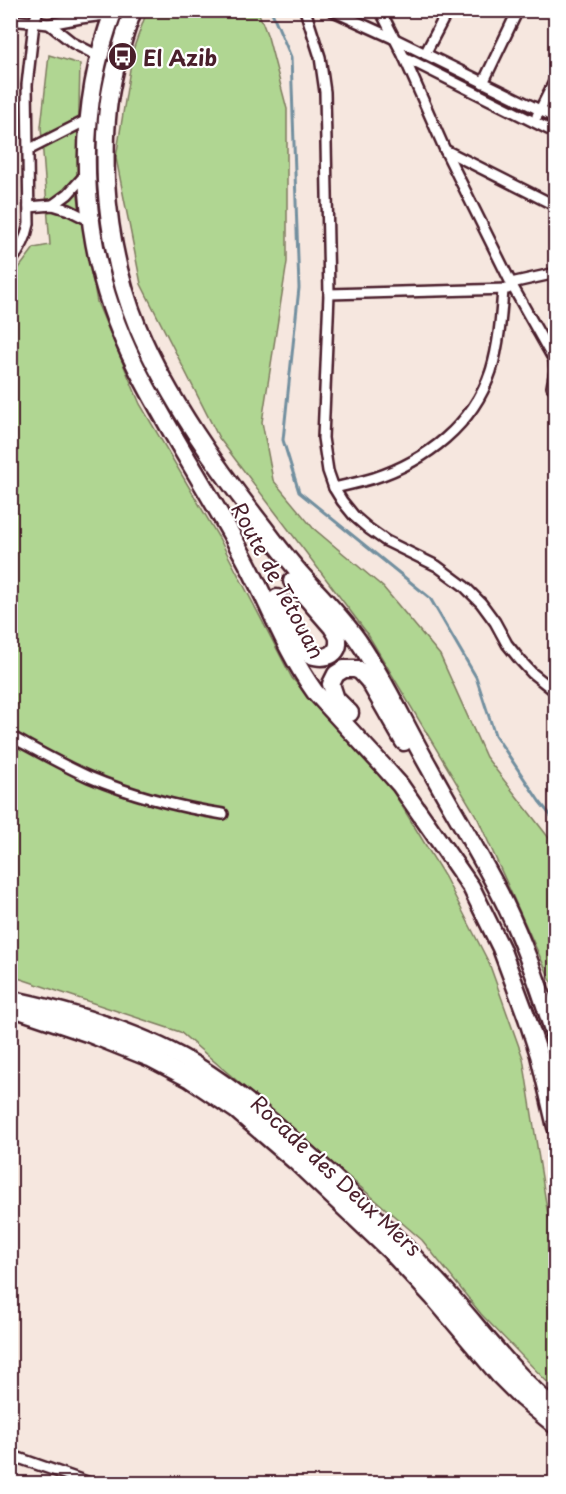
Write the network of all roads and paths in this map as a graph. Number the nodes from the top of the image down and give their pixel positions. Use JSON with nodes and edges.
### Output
{"nodes":[{"id":1,"x":38,"y":10,"type":"edge"},
{"id":2,"x":133,"y":10,"type":"edge"},
{"id":3,"x":305,"y":10,"type":"edge"},
{"id":4,"x":331,"y":10,"type":"edge"},
{"id":5,"x":380,"y":10,"type":"edge"},
{"id":6,"x":448,"y":10,"type":"edge"},
{"id":7,"x":518,"y":10,"type":"edge"},
{"id":8,"x":113,"y":12,"type":"edge"},
{"id":9,"x":10,"y":20,"type":"edge"},
{"id":10,"x":34,"y":23,"type":"junction"},
{"id":11,"x":49,"y":24,"type":"junction"},
{"id":12,"x":394,"y":39,"type":"junction"},
{"id":13,"x":425,"y":54,"type":"junction"},
{"id":14,"x":99,"y":57,"type":"junction"},
{"id":15,"x":404,"y":57,"type":"junction"},
{"id":16,"x":555,"y":78,"type":"edge"},
{"id":17,"x":483,"y":83,"type":"junction"},
{"id":18,"x":539,"y":111,"type":"junction"},
{"id":19,"x":555,"y":118,"type":"edge"},
{"id":20,"x":89,"y":119,"type":"junction"},
{"id":21,"x":533,"y":123,"type":"junction"},
{"id":22,"x":555,"y":134,"type":"edge"},
{"id":23,"x":28,"y":150,"type":"junction"},
{"id":24,"x":445,"y":150,"type":"junction"},
{"id":25,"x":87,"y":173,"type":"junction"},
{"id":26,"x":53,"y":205,"type":"junction"},
{"id":27,"x":555,"y":206,"type":"edge"},
{"id":28,"x":29,"y":207,"type":"junction"},
{"id":29,"x":91,"y":221,"type":"junction"},
{"id":30,"x":10,"y":262,"type":"edge"},
{"id":31,"x":555,"y":273,"type":"edge"},
{"id":32,"x":509,"y":287,"type":"junction"},
{"id":33,"x":329,"y":294,"type":"junction"},
{"id":34,"x":552,"y":387,"type":"dead end"},
{"id":35,"x":160,"y":411,"type":"junction"},
{"id":36,"x":184,"y":414,"type":"junction"},
{"id":37,"x":334,"y":488,"type":"junction"},
{"id":38,"x":555,"y":692,"type":"edge"},
{"id":39,"x":10,"y":736,"type":"edge"},
{"id":40,"x":223,"y":814,"type":"dead end"},
{"id":41,"x":491,"y":876,"type":"junction"},
{"id":42,"x":471,"y":887,"type":"junction"},
{"id":43,"x":10,"y":999,"type":"edge"},
{"id":44,"x":10,"y":1007,"type":"edge"},
{"id":45,"x":555,"y":1040,"type":"edge"},
{"id":46,"x":555,"y":1127,"type":"edge"},
{"id":47,"x":555,"y":1410,"type":"edge"},
{"id":48,"x":555,"y":1426,"type":"edge"},
{"id":49,"x":10,"y":1455,"type":"edge"},
{"id":50,"x":68,"y":1479,"type":"edge"},
{"id":51,"x":93,"y":1484,"type":"edge"}],
"edges":[{"from":1,"to":10,"type":"street"},
{"from":2,"to":36,"type":"highway","name":"Route de Tétouan"},
{"from":3,"to":33,"type":"street"},
{"from":4,"to":12,"type":"street"},
{"from":5,"to":12,"type":"street"},
{"from":6,"to":13,"type":"street"},
{"from":7,"to":17,"type":"street"},
{"from":8,"to":11,"type":"street"},
{"from":8,"to":14,"type":"highway","name":"Route de Tétouan"},
{"from":9,"to":10,"type":"street"},
{"from":10,"to":11,"type":"street"},
{"from":10,"to":23,"type":"street"},
{"from":11,"to":14,"type":"street"},
{"from":12,"to":13,"type":"street"},
{"from":12,"to":15,"type":"street"},
{"from":13,"to":17,"type":"street"},
{"from":14,"to":20,"type":"highway","name":"Route de Tétouan"},
{"from":15,"to":21,"type":"street"},
{"from":15,"to":24,"type":"street"},
{"from":16,"to":18,"type":"street"},
{"from":17,"to":18,"type":"street"},
{"from":18,"to":19,"type":"street"},
{"from":18,"to":21,"type":"street"},
{"from":20,"to":23,"type":"street"},
{"from":20,"to":25,"type":"highway","name":"Route de Tétouan"},
{"from":21,"to":22,"type":"street"},
{"from":23,"to":28,"type":"street"},
{"from":24,"to":27,"type":"street"},
{"from":24,"to":32,"type":"street"},
{"from":25,"to":26,"type":"street"},
{"from":25,"to":29,"type":"highway","name":"Route de Tétouan"},
{"from":26,"to":28,"type":"street"},
{"from":26,"to":29,"type":"street"},
{"from":28,"to":30,"type":"street"},
{"from":29,"to":35,"type":"highway","name":"Route de Tétouan"},
{"from":31,"to":32,"type":"street"},
{"from":32,"to":33,"type":"street"},
{"from":32,"to":34,"type":"street"},
{"from":32,"to":37,"type":"street"},
{"from":33,"to":37,"type":"street"},
{"from":35,"to":36,"type":"highway"},
{"from":35,"to":42,"type":"highway","name":"Route de Tétouan"},
{"from":36,"to":41,"type":"highway","name":"Route de Tétouan"},
{"from":37,"to":38,"type":"street"},
{"from":39,"to":40,"type":"street"},
{"from":41,"to":42,"type":"highway"},
{"from":41,"to":45,"type":"highway","name":"Route de Tétouan"},
{"from":42,"to":46,"type":"highway","name":"Route de Tétouan"},
{"from":43,"to":47,"type":"highway","name":"Rocade des Deux Mers"},
{"from":44,"to":48,"type":"highway","name":"Rocade des Deux Mers"},
{"from":49,"to":50,"type":"street"},
{"from":50,"to":51,"type":"street"}]}
